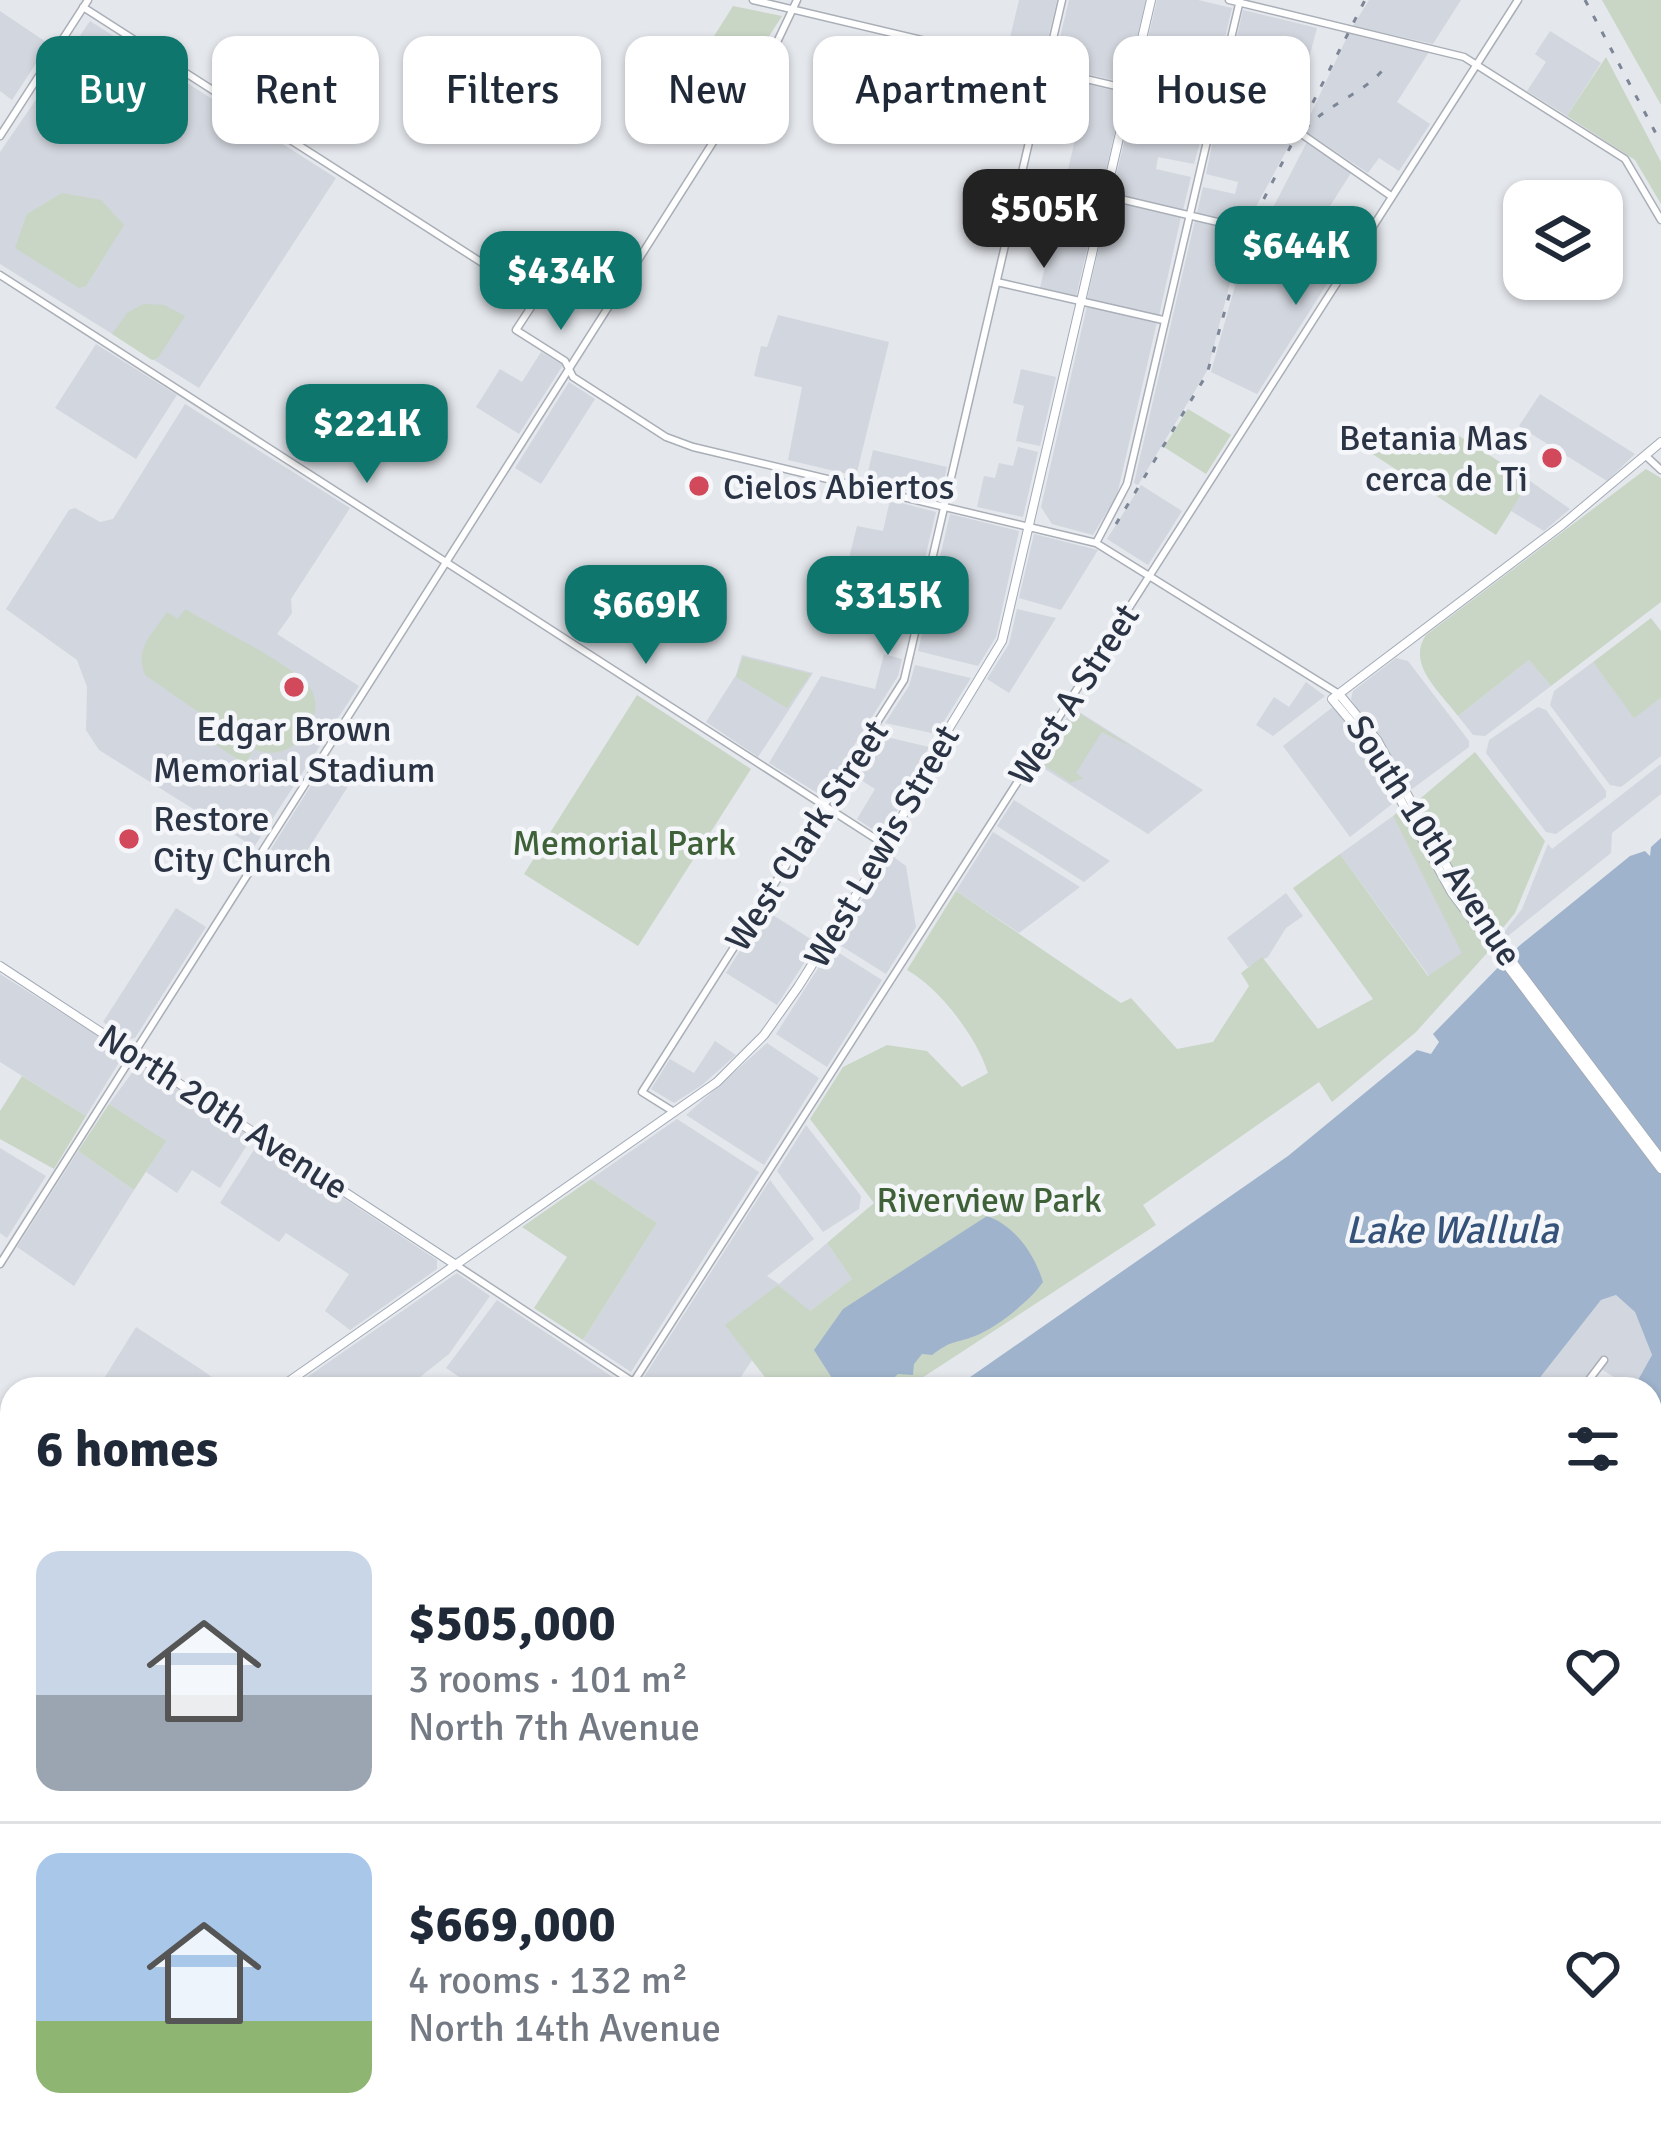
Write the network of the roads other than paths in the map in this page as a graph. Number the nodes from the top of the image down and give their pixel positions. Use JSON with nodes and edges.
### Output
{"nodes":[{"id":1,"x":753,"y":0,"type":"edge"},
{"id":2,"x":797,"y":0,"type":"edge"},
{"id":3,"x":1062,"y":0,"type":"edge"},
{"id":4,"x":1151,"y":0,"type":"edge"},
{"id":5,"x":1229,"y":0,"type":"edge"},
{"id":6,"x":1518,"y":0,"type":"edge"},
{"id":7,"x":1240,"y":1,"type":"edge"},
{"id":8,"x":86,"y":4,"type":"edge"},
{"id":9,"x":794,"y":10,"type":"junction"},
{"id":10,"x":903,"y":36,"type":"edge"},
{"id":11,"x":1054,"y":36,"type":"edge"},
{"id":12,"x":1143,"y":36,"type":"edge"},
{"id":13,"x":1232,"y":36,"type":"edge"},
{"id":14,"x":1477,"y":64,"type":"junction"},
{"id":15,"x":0,"y":136,"type":"edge"},
{"id":16,"x":1310,"y":139,"type":"edge"},
{"id":17,"x":1029,"y":144,"type":"edge"},
{"id":18,"x":1118,"y":144,"type":"edge"},
{"id":19,"x":1206,"y":144,"type":"edge"},
{"id":20,"x":1022,"y":176,"type":"junction"},
{"id":21,"x":1106,"y":195,"type":"junction"},
{"id":22,"x":1392,"y":196,"type":"junction"},
{"id":23,"x":1189,"y":215,"type":"junction"},
{"id":24,"x":1661,"y":220,"type":"edge"},
{"id":25,"x":1348,"y":266,"type":"junction"},
{"id":26,"x":0,"y":275,"type":"edge"},
{"id":27,"x":997,"y":282,"type":"junction"},
{"id":28,"x":1081,"y":302,"type":"junction"},
{"id":29,"x":1165,"y":321,"type":"junction"},
{"id":30,"x":569,"y":369,"type":"junction"},
{"id":31,"x":1661,"y":442,"type":"edge"},
{"id":32,"x":1646,"y":455,"type":"junction"},
{"id":33,"x":1661,"y":470,"type":"edge"},
{"id":34,"x":945,"y":506,"type":"junction"},
{"id":35,"x":1028,"y":526,"type":"junction"},
{"id":36,"x":1096,"y":543,"type":"junction"},
{"id":37,"x":446,"y":561,"type":"junction"},
{"id":38,"x":1150,"y":574,"type":"junction"},
{"id":39,"x":1334,"y":694,"type":"junction"},
{"id":40,"x":825,"y":806,"type":"junction"},
{"id":41,"x":887,"y":846,"type":"junction"},
{"id":42,"x":0,"y":966,"type":"edge"},
{"id":43,"x":134,"y":1051,"type":"junction"},
{"id":44,"x":1620,"y":1110,"type":"junction"},
{"id":45,"x":674,"y":1112,"type":"junction"},
{"id":46,"x":1661,"y":1159,"type":"edge"},
{"id":47,"x":1661,"y":1169,"type":"edge"},
{"id":48,"x":0,"y":1264,"type":"edge"},
{"id":49,"x":456,"y":1265,"type":"junction"},
{"id":50,"x":1604,"y":1360,"type":"dead end"},
{"id":51,"x":295,"y":1377,"type":"edge"},
{"id":52,"x":618,"y":1377,"type":"edge"},
{"id":53,"x":637,"y":1377,"type":"edge"},
{"id":54,"x":1591,"y":1377,"type":"edge"}],
"edges":[{"from":1,"to":9,"type":"street"},
{"from":2,"to":9,"type":"street"},
{"from":3,"to":11,"type":"street","name":"West Clark Street"},
{"from":4,"to":12,"type":"main road","name":"West Lewis Street"},
{"from":5,"to":7,"type":"street"},
{"from":6,"to":14,"type":"street","name":"West A Street"},
{"from":7,"to":13,"type":"street"},
{"from":7,"to":14,"type":"street"},
{"from":8,"to":15,"type":"street"},
{"from":8,"to":30,"type":"street","name":"South 10th Avenue"},
{"from":9,"to":10,"type":"street"},
{"from":9,"to":30,"type":"street"},
{"from":14,"to":22,"type":"street","name":"West A Street"},
{"from":14,"to":24,"type":"street"},
{"from":16,"to":22,"type":"street"},
{"from":17,"to":20,"type":"street","name":"West Clark Street"},
{"from":18,"to":21,"type":"main road","name":"West Lewis Street"},
{"from":19,"to":23,"type":"street"},
{"from":20,"to":21,"type":"street"},
{"from":20,"to":27,"type":"street","name":"West Clark Street"},
{"from":21,"to":23,"type":"street"},
{"from":21,"to":28,"type":"main road","name":"West Lewis Street"},
{"from":22,"to":25,"type":"street","name":"West A Street"},
{"from":23,"to":25,"type":"street"},
{"from":23,"to":29,"type":"street"},
{"from":25,"to":38,"type":"street","name":"West A Street"},
{"from":26,"to":37,"type":"street"},
{"from":27,"to":28,"type":"street"},
{"from":27,"to":34,"type":"street","name":"West Clark Street"},
{"from":28,"to":29,"type":"street"},
{"from":28,"to":35,"type":"main road","name":"West Lewis Street"},
{"from":29,"to":36,"type":"street"},
{"from":30,"to":34,"type":"street","name":"South 10th Avenue"},
{"from":30,"to":37,"type":"street"},
{"from":31,"to":32,"type":"main road"},
{"from":32,"to":33,"type":"street"},
{"from":32,"to":39,"type":"main road"},
{"from":34,"to":35,"type":"street","name":"South 10th Avenue"},
{"from":34,"to":40,"type":"street","name":"West Clark Street"},
{"from":35,"to":36,"type":"street","name":"South 10th Avenue"},
{"from":35,"to":41,"type":"main road","name":"West Lewis Street"},
{"from":36,"to":38,"type":"street","name":"South 10th Avenue"},
{"from":37,"to":40,"type":"street"},
{"from":37,"to":43,"type":"street"},
{"from":38,"to":39,"type":"street","name":"South 10th Avenue"},
{"from":38,"to":53,"type":"street","name":"West A Street"},
{"from":39,"to":44,"type":"main road","name":"South 10th Avenue"},
{"from":40,"to":41,"type":"street"},
{"from":40,"to":45,"type":"street","name":"West Clark Street"},
{"from":41,"to":45,"type":"main road","name":"West Lewis Street"},
{"from":42,"to":43,"type":"main road","name":"North 20th Avenue"},
{"from":43,"to":48,"type":"street"},
{"from":43,"to":49,"type":"main road","name":"North 20th Avenue"},
{"from":44,"to":46,"type":"main road"},
{"from":44,"to":47,"type":"main road"},
{"from":45,"to":49,"type":"main road","name":"West Lewis Street"},
{"from":49,"to":51,"type":"main road","name":"West Lewis Street"},
{"from":49,"to":52,"type":"street"},
{"from":50,"to":54,"type":"street"}]}
